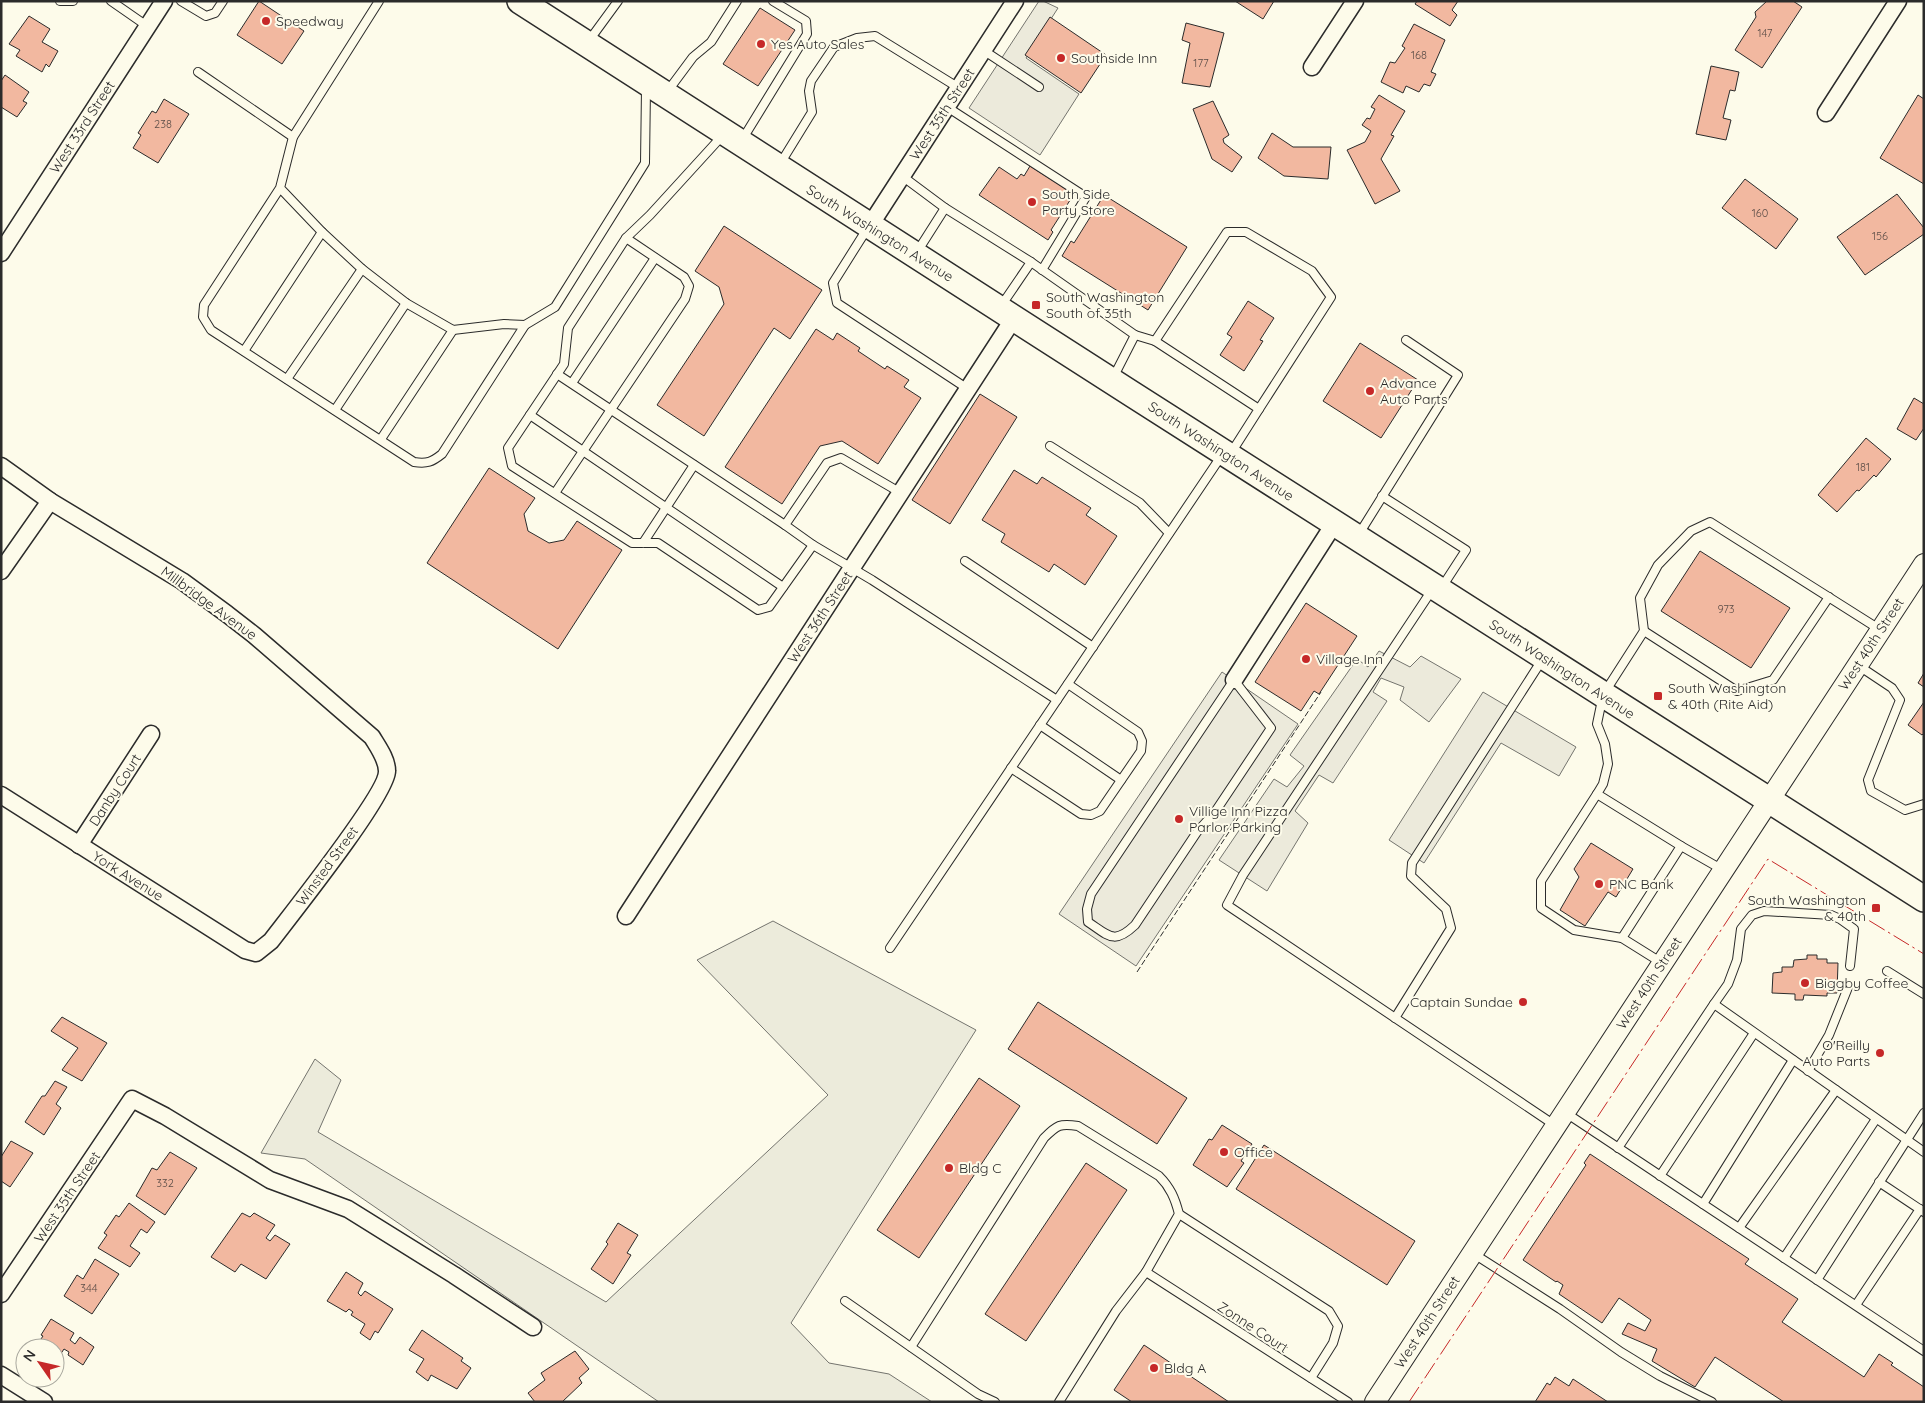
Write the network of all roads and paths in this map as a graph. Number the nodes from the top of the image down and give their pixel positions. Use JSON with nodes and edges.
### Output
{"nodes":[{"id":1,"x":60,"y":1,"type":"edge"},
{"id":2,"x":73,"y":1,"type":"edge"},
{"id":3,"x":110,"y":1,"type":"edge"},
{"id":4,"x":164,"y":1,"type":"edge"},
{"id":5,"x":181,"y":1,"type":"edge"},
{"id":6,"x":223,"y":1,"type":"edge"},
{"id":7,"x":379,"y":1,"type":"edge"},
{"id":8,"x":520,"y":1,"type":"edge"},
{"id":9,"x":618,"y":1,"type":"edge"},
{"id":10,"x":737,"y":1,"type":"edge"},
{"id":11,"x":773,"y":1,"type":"edge"},
{"id":12,"x":1015,"y":1,"type":"edge"},
{"id":13,"x":1355,"y":1,"type":"edge"},
{"id":14,"x":1898,"y":1,"type":"edge"},
{"id":15,"x":147,"y":26,"type":"junction"},
{"id":16,"x":586,"y":44,"type":"junction"},
{"id":17,"x":983,"y":50,"type":"junction"},
{"id":18,"x":1312,"y":67,"type":"dead end"},
{"id":19,"x":198,"y":72,"type":"dead end"},
{"id":20,"x":1039,"y":86,"type":"dead end"},
{"id":21,"x":959,"y":88,"type":"junction"},
{"id":22,"x":656,"y":89,"type":"junction"},
{"id":23,"x":947,"y":107,"type":"junction"},
{"id":24,"x":1826,"y":113,"type":"dead end"},
{"id":25,"x":293,"y":137,"type":"junction"},
{"id":26,"x":732,"y":138,"type":"junction"},
{"id":27,"x":777,"y":167,"type":"junction"},
{"id":28,"x":902,"y":176,"type":"junction"},
{"id":29,"x":280,"y":188,"type":"junction"},
{"id":30,"x":945,"y":208,"type":"junction"},
{"id":31,"x":869,"y":227,"type":"junction"},
{"id":32,"x":322,"y":232,"type":"junction"},
{"id":33,"x":626,"y":238,"type":"junction"},
{"id":34,"x":1,"y":252,"type":"edge"},
{"id":35,"x":915,"y":256,"type":"junction"},
{"id":36,"x":656,"y":258,"type":"junction"},
{"id":37,"x":1031,"y":262,"type":"junction"},
{"id":38,"x":362,"y":269,"type":"junction"},
{"id":39,"x":1042,"y":270,"type":"junction"},
{"id":40,"x":406,"y":303,"type":"junction"},
{"id":41,"x":1007,"y":313,"type":"junction"},
{"id":42,"x":525,"y":325,"type":"junction"},
{"id":43,"x":453,"y":330,"type":"junction"},
{"id":44,"x":1135,"y":334,"type":"junction"},
{"id":45,"x":1406,"y":340,"type":"dead end"},
{"id":46,"x":1155,"y":342,"type":"junction"},
{"id":47,"x":244,"y":351,"type":"junction"},
{"id":48,"x":557,"y":374,"type":"junction"},
{"id":49,"x":287,"y":379,"type":"junction"},
{"id":50,"x":1111,"y":380,"type":"junction"},
{"id":51,"x":572,"y":383,"type":"junction"},
{"id":52,"x":968,"y":389,"type":"junction"},
{"id":53,"x":611,"y":409,"type":"junction"},
{"id":54,"x":1259,"y":409,"type":"junction"},
{"id":55,"x":335,"y":410,"type":"junction"},
{"id":56,"x":530,"y":415,"type":"junction"},
{"id":57,"x":381,"y":439,"type":"junction"},
{"id":58,"x":1050,"y":446,"type":"dead end"},
{"id":59,"x":583,"y":451,"type":"junction"},
{"id":60,"x":1226,"y":455,"type":"junction"},
{"id":61,"x":694,"y":465,"type":"junction"},
{"id":62,"x":1,"y":466,"type":"edge"},
{"id":63,"x":555,"y":493,"type":"junction"},
{"id":64,"x":901,"y":493,"type":"junction"},
{"id":65,"x":1382,"y":496,"type":"junction"},
{"id":66,"x":50,"y":501,"type":"junction"},
{"id":67,"x":666,"y":508,"type":"junction"},
{"id":68,"x":1334,"y":524,"type":"junction"},
{"id":69,"x":784,"y":525,"type":"junction"},
{"id":70,"x":1169,"y":534,"type":"junction"},
{"id":71,"x":1357,"y":538,"type":"junction"},
{"id":72,"x":643,"y":543,"type":"junction"},
{"id":73,"x":813,"y":546,"type":"junction"},
{"id":74,"x":965,"y":561,"type":"dead end"},
{"id":75,"x":1924,"y":564,"type":"edge"},
{"id":76,"x":851,"y":569,"type":"junction"},
{"id":77,"x":1,"y":572,"type":"edge"},
{"id":78,"x":783,"y":587,"type":"junction"},
{"id":79,"x":1437,"y":589,"type":"junction"},
{"id":80,"x":1829,"y":597,"type":"junction"},
{"id":81,"x":1881,"y":630,"type":"junction"},
{"id":82,"x":1644,"y":631,"type":"junction"},
{"id":83,"x":1092,"y":648,"type":"junction"},
{"id":84,"x":1544,"y":657,"type":"junction"},
{"id":85,"x":1857,"y":665,"type":"junction"},
{"id":86,"x":1234,"y":680,"type":"junction"},
{"id":87,"x":1068,"y":684,"type":"junction"},
{"id":88,"x":1603,"y":695,"type":"junction"},
{"id":89,"x":1057,"y":700,"type":"junction"},
{"id":90,"x":1040,"y":725,"type":"junction"},
{"id":91,"x":151,"y":734,"type":"dead end"},
{"id":92,"x":1011,"y":768,"type":"junction"},
{"id":93,"x":388,"y":772,"type":"joint"},
{"id":94,"x":1121,"y":780,"type":"junction"},
{"id":95,"x":1,"y":794,"type":"edge"},
{"id":96,"x":1597,"y":794,"type":"junction"},
{"id":97,"x":1769,"y":800,"type":"junction"},
{"id":98,"x":1924,"y":804,"type":"edge"},
{"id":99,"x":78,"y":845,"type":"junction"},
{"id":100,"x":1681,"y":846,"type":"junction"},
{"id":101,"x":1723,"y":870,"type":"junction"},
{"id":102,"x":1924,"y":899,"type":"edge"},
{"id":103,"x":626,"y":916,"type":"dead end"},
{"id":104,"x":1622,"y":938,"type":"junction"},
{"id":105,"x":890,"y":948,"type":"dead end"},
{"id":106,"x":256,"y":953,"type":"joint"},
{"id":107,"x":1662,"y":963,"type":"junction"},
{"id":108,"x":1850,"y":966,"type":"dead end"},
{"id":109,"x":1887,"y":971,"type":"dead end"},
{"id":110,"x":1849,"y":985,"type":"dead end"},
{"id":111,"x":1924,"y":994,"type":"edge"},
{"id":112,"x":1714,"y":1004,"type":"junction"},
{"id":113,"x":1395,"y":1018,"type":"junction"},
{"id":114,"x":1754,"y":1033,"type":"junction"},
{"id":115,"x":1793,"y":1060,"type":"junction"},
{"id":116,"x":1808,"y":1070,"type":"junction"},
{"id":117,"x":1836,"y":1090,"type":"junction"},
{"id":118,"x":1924,"y":1113,"type":"edge"},
{"id":119,"x":1876,"y":1118,"type":"junction"},
{"id":120,"x":1560,"y":1119,"type":"junction"},
{"id":121,"x":1907,"y":1140,"type":"junction"},
{"id":122,"x":1618,"y":1148,"type":"junction"},
{"id":123,"x":1924,"y":1152,"type":"edge"},
{"id":124,"x":1660,"y":1176,"type":"junction"},
{"id":125,"x":1880,"y":1182,"type":"junction"},
{"id":126,"x":1703,"y":1204,"type":"junction"},
{"id":127,"x":1922,"y":1210,"type":"edge"},
{"id":128,"x":1180,"y":1214,"type":"junction"},
{"id":129,"x":1739,"y":1228,"type":"junction"},
{"id":130,"x":1472,"y":1253,"type":"junction"},
{"id":131,"x":1784,"y":1258,"type":"junction"},
{"id":132,"x":1146,"y":1272,"type":"junction"},
{"id":133,"x":1817,"y":1280,"type":"junction"},
{"id":134,"x":1,"y":1294,"type":"edge"},
{"id":135,"x":845,"y":1300,"type":"dead end"},
{"id":136,"x":1856,"y":1306,"type":"junction"},
{"id":137,"x":533,"y":1327,"type":"dead end"},
{"id":138,"x":911,"y":1347,"type":"junction"},
{"id":139,"x":1924,"y":1351,"type":"edge"},
{"id":140,"x":1,"y":1375,"type":"edge"},
{"id":141,"x":1311,"y":1378,"type":"junction"},
{"id":142,"x":44,"y":1402,"type":"edge"},
{"id":143,"x":994,"y":1402,"type":"edge"},
{"id":144,"x":1059,"y":1402,"type":"edge"},
{"id":145,"x":1348,"y":1402,"type":"edge"},
{"id":146,"x":1375,"y":1402,"type":"edge"},
{"id":147,"x":1712,"y":1402,"type":"edge"}],
"edges":[{"from":1,"to":2,"type":"lane"},
{"from":3,"to":15,"type":"lane"},
{"from":4,"to":15,"type":"street","name":"West 33rd Street"},
{"from":5,"to":6,"type":"lane"},
{"from":7,"to":25,"type":"lane"},
{"from":8,"to":16,"type":"main road","name":"South Washington Avenue"},
{"from":9,"to":16,"type":"lane"},
{"from":10,"to":22,"type":"lane"},
{"from":11,"to":26,"type":"lane"},
{"from":12,"to":17,"type":"street","name":"West 35th Street"},
{"from":13,"to":18,"type":"street"},
{"from":14,"to":24,"type":"street"},
{"from":15,"to":34,"type":"street","name":"West 33rd Street"},
{"from":16,"to":22,"type":"main road","name":"South Washington Avenue"},
{"from":17,"to":20,"type":"lane"},
{"from":17,"to":21,"type":"street","name":"West 35th Street"},
{"from":19,"to":25,"type":"lane"},
{"from":21,"to":23,"type":"street","name":"West 35th Street"},
{"from":21,"to":27,"type":"lane"},
{"from":22,"to":26,"type":"main road","name":"South Washington Avenue"},
{"from":22,"to":42,"type":"lane"},
{"from":23,"to":28,"type":"street","name":"West 35th Street"},
{"from":23,"to":39,"type":"lane"},
{"from":25,"to":29,"type":"lane"},
{"from":26,"to":27,"type":"main road","name":"South Washington Avenue"},
{"from":26,"to":33,"type":"lane"},
{"from":27,"to":31,"type":"main road","name":"South Washington Avenue"},
{"from":28,"to":30,"type":"lane"},
{"from":28,"to":31,"type":"street","name":"West 35th Street"},
{"from":29,"to":32,"type":"lane"},
{"from":29,"to":47,"type":"lane"},
{"from":30,"to":35,"type":"lane"},
{"from":30,"to":37,"type":"lane"},
{"from":31,"to":35,"type":"main road","name":"South Washington Avenue"},
{"from":31,"to":52,"type":"lane"},
{"from":32,"to":38,"type":"lane"},
{"from":32,"to":47,"type":"lane"},
{"from":33,"to":36,"type":"lane"},
{"from":33,"to":48,"type":"lane"},
{"from":35,"to":41,"type":"main road","name":"South Washington Avenue"},
{"from":36,"to":51,"type":"lane"},
{"from":36,"to":53,"type":"lane"},
{"from":37,"to":39,"type":"lane"},
{"from":37,"to":41,"type":"lane"},
{"from":38,"to":40,"type":"lane"},
{"from":38,"to":49,"type":"lane"},
{"from":39,"to":44,"type":"lane"},
{"from":40,"to":43,"type":"lane"},
{"from":40,"to":55,"type":"lane"},
{"from":41,"to":50,"type":"main road","name":"South Washington Avenue"},
{"from":41,"to":52,"type":"street","name":"West 36th Street"},
{"from":42,"to":43,"type":"lane"},
{"from":42,"to":57,"type":"lane"},
{"from":43,"to":57,"type":"lane"},
{"from":44,"to":46,"type":"lane"},
{"from":44,"to":50,"type":"lane"},
{"from":45,"to":65,"type":"lane"},
{"from":46,"to":54,"type":"lane"},
{"from":46,"to":54,"type":"lane"},
{"from":47,"to":49,"type":"lane"},
{"from":48,"to":51,"type":"lane"},
{"from":48,"to":56,"type":"lane"},
{"from":49,"to":55,"type":"lane"},
{"from":50,"to":60,"type":"main road","name":"South Washington Avenue"},
{"from":51,"to":53,"type":"lane"},
{"from":52,"to":64,"type":"street","name":"West 36th Street"},
{"from":53,"to":59,"type":"lane"},
{"from":53,"to":61,"type":"lane"},
{"from":54,"to":60,"type":"lane"},
{"from":55,"to":57,"type":"lane"},
{"from":56,"to":59,"type":"lane"},
{"from":56,"to":63,"type":"lane"},
{"from":58,"to":70,"type":"lane"},
{"from":59,"to":63,"type":"lane"},
{"from":59,"to":67,"type":"lane"},
{"from":60,"to":68,"type":"main road","name":"South Washington Avenue"},
{"from":60,"to":70,"type":"lane"},
{"from":61,"to":67,"type":"lane"},
{"from":61,"to":69,"type":"lane"},
{"from":62,"to":66,"type":"street","name":"Millbridge Avenue"},
{"from":63,"to":72,"type":"lane"},
{"from":64,"to":69,"type":"lane"},
{"from":64,"to":76,"type":"street","name":"West 36th Street"},
{"from":65,"to":71,"type":"lane"},
{"from":65,"to":79,"type":"lane"},
{"from":66,"to":77,"type":"street"},
{"from":66,"to":93,"type":"street","name":"Millbridge Avenue"},
{"from":67,"to":72,"type":"lane"},
{"from":67,"to":78,"type":"lane"},
{"from":68,"to":71,"type":"main road","name":"South Washington Avenue"},
{"from":68,"to":86,"type":"street"},
{"from":69,"to":73,"type":"lane"},
{"from":70,"to":83,"type":"lane"},
{"from":71,"to":79,"type":"main road","name":"South Washington Avenue"},
{"from":72,"to":78,"type":"lane"},
{"from":73,"to":76,"type":"lane"},
{"from":73,"to":78,"type":"lane"},
{"from":74,"to":83,"type":"lane"},
{"from":75,"to":81,"type":"street","name":"West 40th Street"},
{"from":76,"to":89,"type":"lane"},
{"from":76,"to":103,"type":"street","name":"West 36th Street"},
{"from":79,"to":84,"type":"main road","name":"South Washington Avenue"},
{"from":79,"to":113,"type":"lane"},
{"from":80,"to":81,"type":"lane"},
{"from":80,"to":82,"type":"lane"},
{"from":80,"to":82,"type":"lane"},
{"from":81,"to":85,"type":"street","name":"West 40th Street"},
{"from":82,"to":88,"type":"lane"},
{"from":83,"to":87,"type":"lane"},
{"from":84,"to":88,"type":"main road","name":"South Washington Avenue"},
{"from":84,"to":113,"type":"lane"},
{"from":85,"to":97,"type":"street","name":"West 40th Street"},
{"from":85,"to":98,"type":"lane"},
{"from":86,"to":86,"type":"lane"},
{"from":87,"to":89,"type":"lane"},
{"from":87,"to":94,"type":"lane"},
{"from":88,"to":96,"type":"lane"},
{"from":88,"to":97,"type":"main road","name":"South Washington Avenue"},
{"from":89,"to":90,"type":"lane"},
{"from":90,"to":92,"type":"lane"},
{"from":90,"to":94,"type":"lane"},
{"from":91,"to":99,"type":"street","name":"Danby Court"},
{"from":92,"to":94,"type":"lane"},
{"from":92,"to":105,"type":"lane"},
{"from":93,"to":106,"type":"street","name":"Winsted Street"},
{"from":95,"to":99,"type":"street","name":"York Avenue"},
{"from":96,"to":100,"type":"lane"},
{"from":96,"to":104,"type":"lane"},
{"from":97,"to":101,"type":"street","name":"West 40th Street"},
{"from":97,"to":102,"type":"main road","name":"South Washington Avenue"},
{"from":99,"to":106,"type":"street","name":"York Avenue"},
{"from":100,"to":101,"type":"lane"},
{"from":100,"to":104,"type":"lane"},
{"from":101,"to":107,"type":"street","name":"West 40th Street"},
{"from":104,"to":107,"type":"lane"},
{"from":107,"to":120,"type":"street","name":"West 40th Street"},
{"from":108,"to":112,"type":"lane"},
{"from":109,"to":111,"type":"lane"},
{"from":110,"to":116,"type":"lane"},
{"from":112,"to":114,"type":"lane"},
{"from":112,"to":122,"type":"lane"},
{"from":113,"to":120,"type":"lane"},
{"from":114,"to":115,"type":"lane"},
{"from":114,"to":124,"type":"lane"},
{"from":115,"to":116,"type":"lane"},
{"from":115,"to":126,"type":"lane"},
{"from":116,"to":117,"type":"lane"},
{"from":117,"to":119,"type":"lane"},
{"from":117,"to":129,"type":"lane"},
{"from":118,"to":121,"type":"lane"},
{"from":119,"to":121,"type":"lane"},
{"from":119,"to":131,"type":"lane"},
{"from":120,"to":122,"type":"lane"},
{"from":120,"to":130,"type":"street","name":"West 40th Street"},
{"from":121,"to":123,"type":"lane"},
{"from":121,"to":125,"type":"lane"},
{"from":122,"to":124,"type":"lane"},
{"from":124,"to":126,"type":"lane"},
{"from":125,"to":127,"type":"lane"},
{"from":125,"to":133,"type":"lane"},
{"from":126,"to":129,"type":"lane"},
{"from":127,"to":136,"type":"lane"},
{"from":128,"to":132,"type":"lane"},
{"from":128,"to":138,"type":"lane"},
{"from":128,"to":141,"type":"lane"},
{"from":129,"to":131,"type":"lane"},
{"from":130,"to":146,"type":"street","name":"West 40th Street"},
{"from":130,"to":147,"type":"lane"},
{"from":131,"to":133,"type":"lane"},
{"from":132,"to":141,"type":"lane","name":"Zonne Court"},
{"from":132,"to":144,"type":"lane"},
{"from":133,"to":136,"type":"lane"},
{"from":134,"to":137,"type":"street","name":"West 35th Street"},
{"from":135,"to":138,"type":"lane"},
{"from":136,"to":139,"type":"lane"},
{"from":138,"to":143,"type":"lane"},
{"from":140,"to":142,"type":"street"},
{"from":141,"to":145,"type":"lane","name":"Zonne Court"}]}
